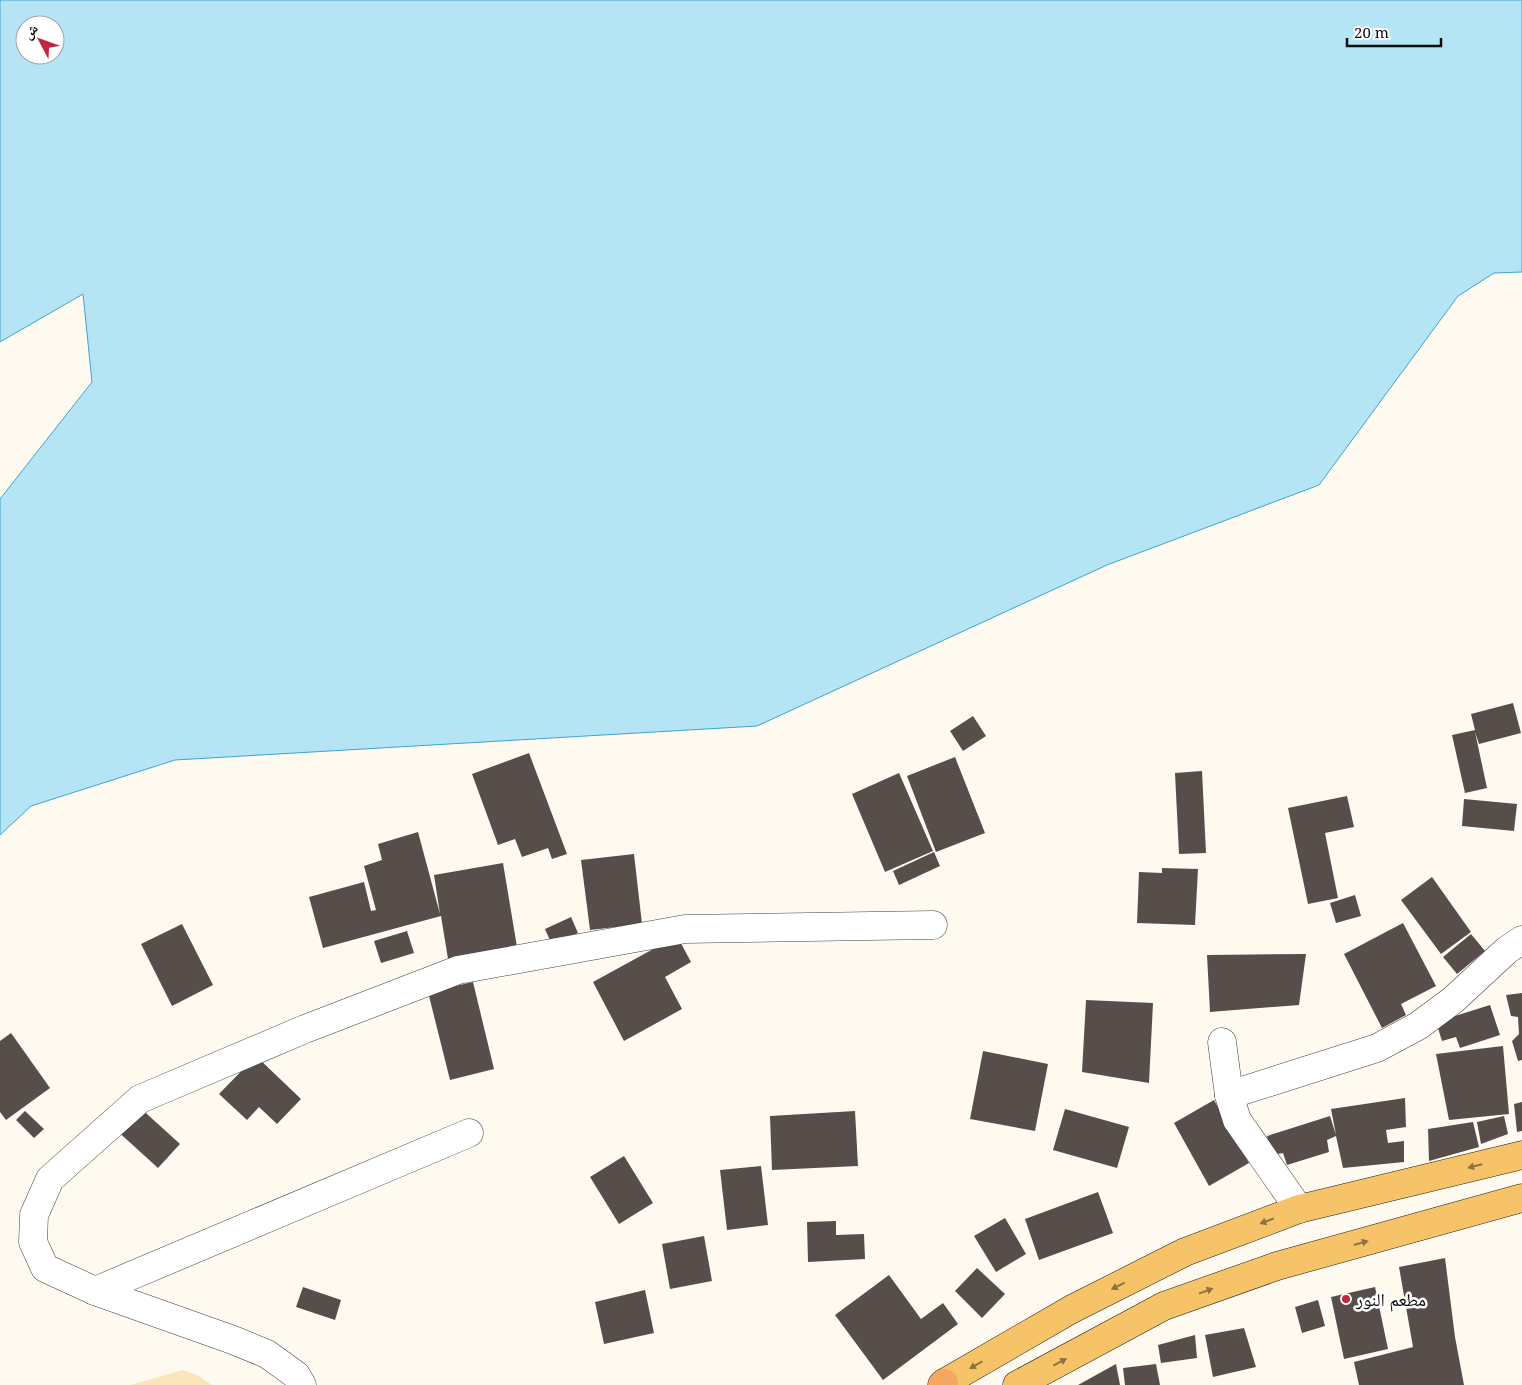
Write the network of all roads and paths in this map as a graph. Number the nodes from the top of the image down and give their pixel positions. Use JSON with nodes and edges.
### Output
{"nodes":[{"id":1,"x":933,"y":924,"type":"dead end"},
{"id":2,"x":1522,"y":940,"type":"edge"},
{"id":3,"x":1222,"y":1042,"type":"dead end"},
{"id":4,"x":1229,"y":1095,"type":"junction"},
{"id":5,"x":469,"y":1133,"type":"dead end"},
{"id":6,"x":1522,"y":1155,"type":"edge"},
{"id":7,"x":1522,"y":1198,"type":"edge"},
{"id":8,"x":1299,"y":1209,"type":"junction"},
{"id":9,"x":95,"y":1291,"type":"junction"},
{"id":10,"x":944,"y":1384,"type":"edge"},
{"id":11,"x":302,"y":1385,"type":"edge"},
{"id":12,"x":1017,"y":1385,"type":"edge"}],
"edges":[{"from":1,"to":9,"type":"street"},
{"from":2,"to":4,"type":"street"},
{"from":3,"to":4,"type":"street"},
{"from":4,"to":8,"type":"street"},
{"from":5,"to":9,"type":"street"},
{"from":6,"to":8,"type":"main road","one_way":true},
{"from":12,"to":7,"type":"main road","one_way":true},
{"from":8,"to":10,"type":"main road","one_way":true},
{"from":9,"to":11,"type":"street"}]}
